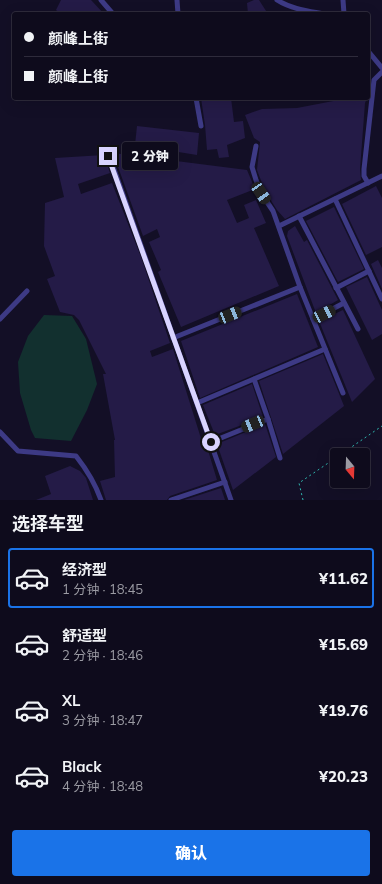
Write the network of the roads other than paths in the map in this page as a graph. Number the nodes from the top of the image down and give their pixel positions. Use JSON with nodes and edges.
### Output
{"nodes":[{"id":1,"x":100,"y":0,"type":"edge"},
{"id":2,"x":177,"y":0,"type":"edge"},
{"id":3,"x":277,"y":0,"type":"edge"},
{"id":4,"x":343,"y":0,"type":"edge"},
{"id":5,"x":111,"y":12,"type":"edge"},
{"id":6,"x":178,"y":12,"type":"edge"},
{"id":7,"x":314,"y":12,"type":"edge"},
{"id":8,"x":344,"y":12,"type":"edge"},
{"id":9,"x":370,"y":53,"type":"edge"},
{"id":10,"x":382,"y":68,"type":"edge"},
{"id":11,"x":382,"y":72,"type":"edge"},
{"id":12,"x":196,"y":100,"type":"edge"},
{"id":13,"x":201,"y":126,"type":"dead end"},
{"id":14,"x":256,"y":146,"type":"dead end"},
{"id":15,"x":108,"y":156,"type":"dead end"},
{"id":16,"x":382,"y":176,"type":"edge"},
{"id":17,"x":368,"y":183,"type":"junction"},
{"id":18,"x":334,"y":199,"type":"junction"},
{"id":19,"x":299,"y":216,"type":"junction"},
{"id":20,"x":279,"y":226,"type":"junction"},
{"id":21,"x":369,"y":271,"type":"junction"},
{"id":22,"x":300,"y":287,"type":"junction"},
{"id":23,"x":336,"y":288,"type":"junction"},
{"id":24,"x":27,"y":291,"type":"dead end"},
{"id":25,"x":382,"y":299,"type":"edge"},
{"id":26,"x":344,"y":303,"type":"junction"},
{"id":27,"x":0,"y":319,"type":"edge"},
{"id":28,"x":313,"y":319,"type":"junction"},
{"id":29,"x":358,"y":329,"type":"dead end"},
{"id":30,"x":173,"y":338,"type":"junction"},
{"id":31,"x":325,"y":349,"type":"junction"},
{"id":32,"x":254,"y":379,"type":"junction"},
{"id":33,"x":343,"y":393,"type":"dead end"},
{"id":34,"x":197,"y":403,"type":"junction"},
{"id":35,"x":268,"y":419,"type":"junction"},
{"id":36,"x":0,"y":432,"type":"edge"},
{"id":37,"x":211,"y":442,"type":"junction"},
{"id":38,"x":280,"y":458,"type":"dead end"},
{"id":39,"x":225,"y":482,"type":"junction"},
{"id":40,"x":101,"y":500,"type":"edge"},
{"id":41,"x":171,"y":500,"type":"edge"},
{"id":42,"x":231,"y":500,"type":"edge"}],
"edges":[{"from":1,"to":5,"type":"street"},
{"from":2,"to":6,"type":"street"},
{"from":3,"to":7,"type":"street"},
{"from":4,"to":8,"type":"street"},
{"from":9,"to":10,"type":"street"},
{"from":11,"to":17,"type":"street"},
{"from":12,"to":13,"type":"street"},
{"from":14,"to":20,"type":"street"},
{"from":15,"to":30,"type":"street"},
{"from":16,"to":17,"type":"street"},
{"from":17,"to":18,"type":"street"},
{"from":18,"to":19,"type":"street"},
{"from":18,"to":21,"type":"street"},
{"from":19,"to":20,"type":"street"},
{"from":19,"to":23,"type":"street"},
{"from":20,"to":22,"type":"street"},
{"from":21,"to":23,"type":"street"},
{"from":21,"to":25,"type":"street"},
{"from":22,"to":28,"type":"street"},
{"from":22,"to":30,"type":"street"},
{"from":23,"to":26,"type":"street"},
{"from":24,"to":27,"type":"street"},
{"from":26,"to":28,"type":"street"},
{"from":26,"to":29,"type":"street"},
{"from":28,"to":31,"type":"street"},
{"from":30,"to":34,"type":"street"},
{"from":31,"to":32,"type":"street"},
{"from":31,"to":33,"type":"street"},
{"from":32,"to":34,"type":"street"},
{"from":32,"to":35,"type":"street"},
{"from":34,"to":37,"type":"street"},
{"from":35,"to":37,"type":"street"},
{"from":35,"to":38,"type":"street"},
{"from":36,"to":40,"type":"street"},
{"from":37,"to":39,"type":"street"},
{"from":39,"to":41,"type":"street"},
{"from":39,"to":42,"type":"street"}]}
